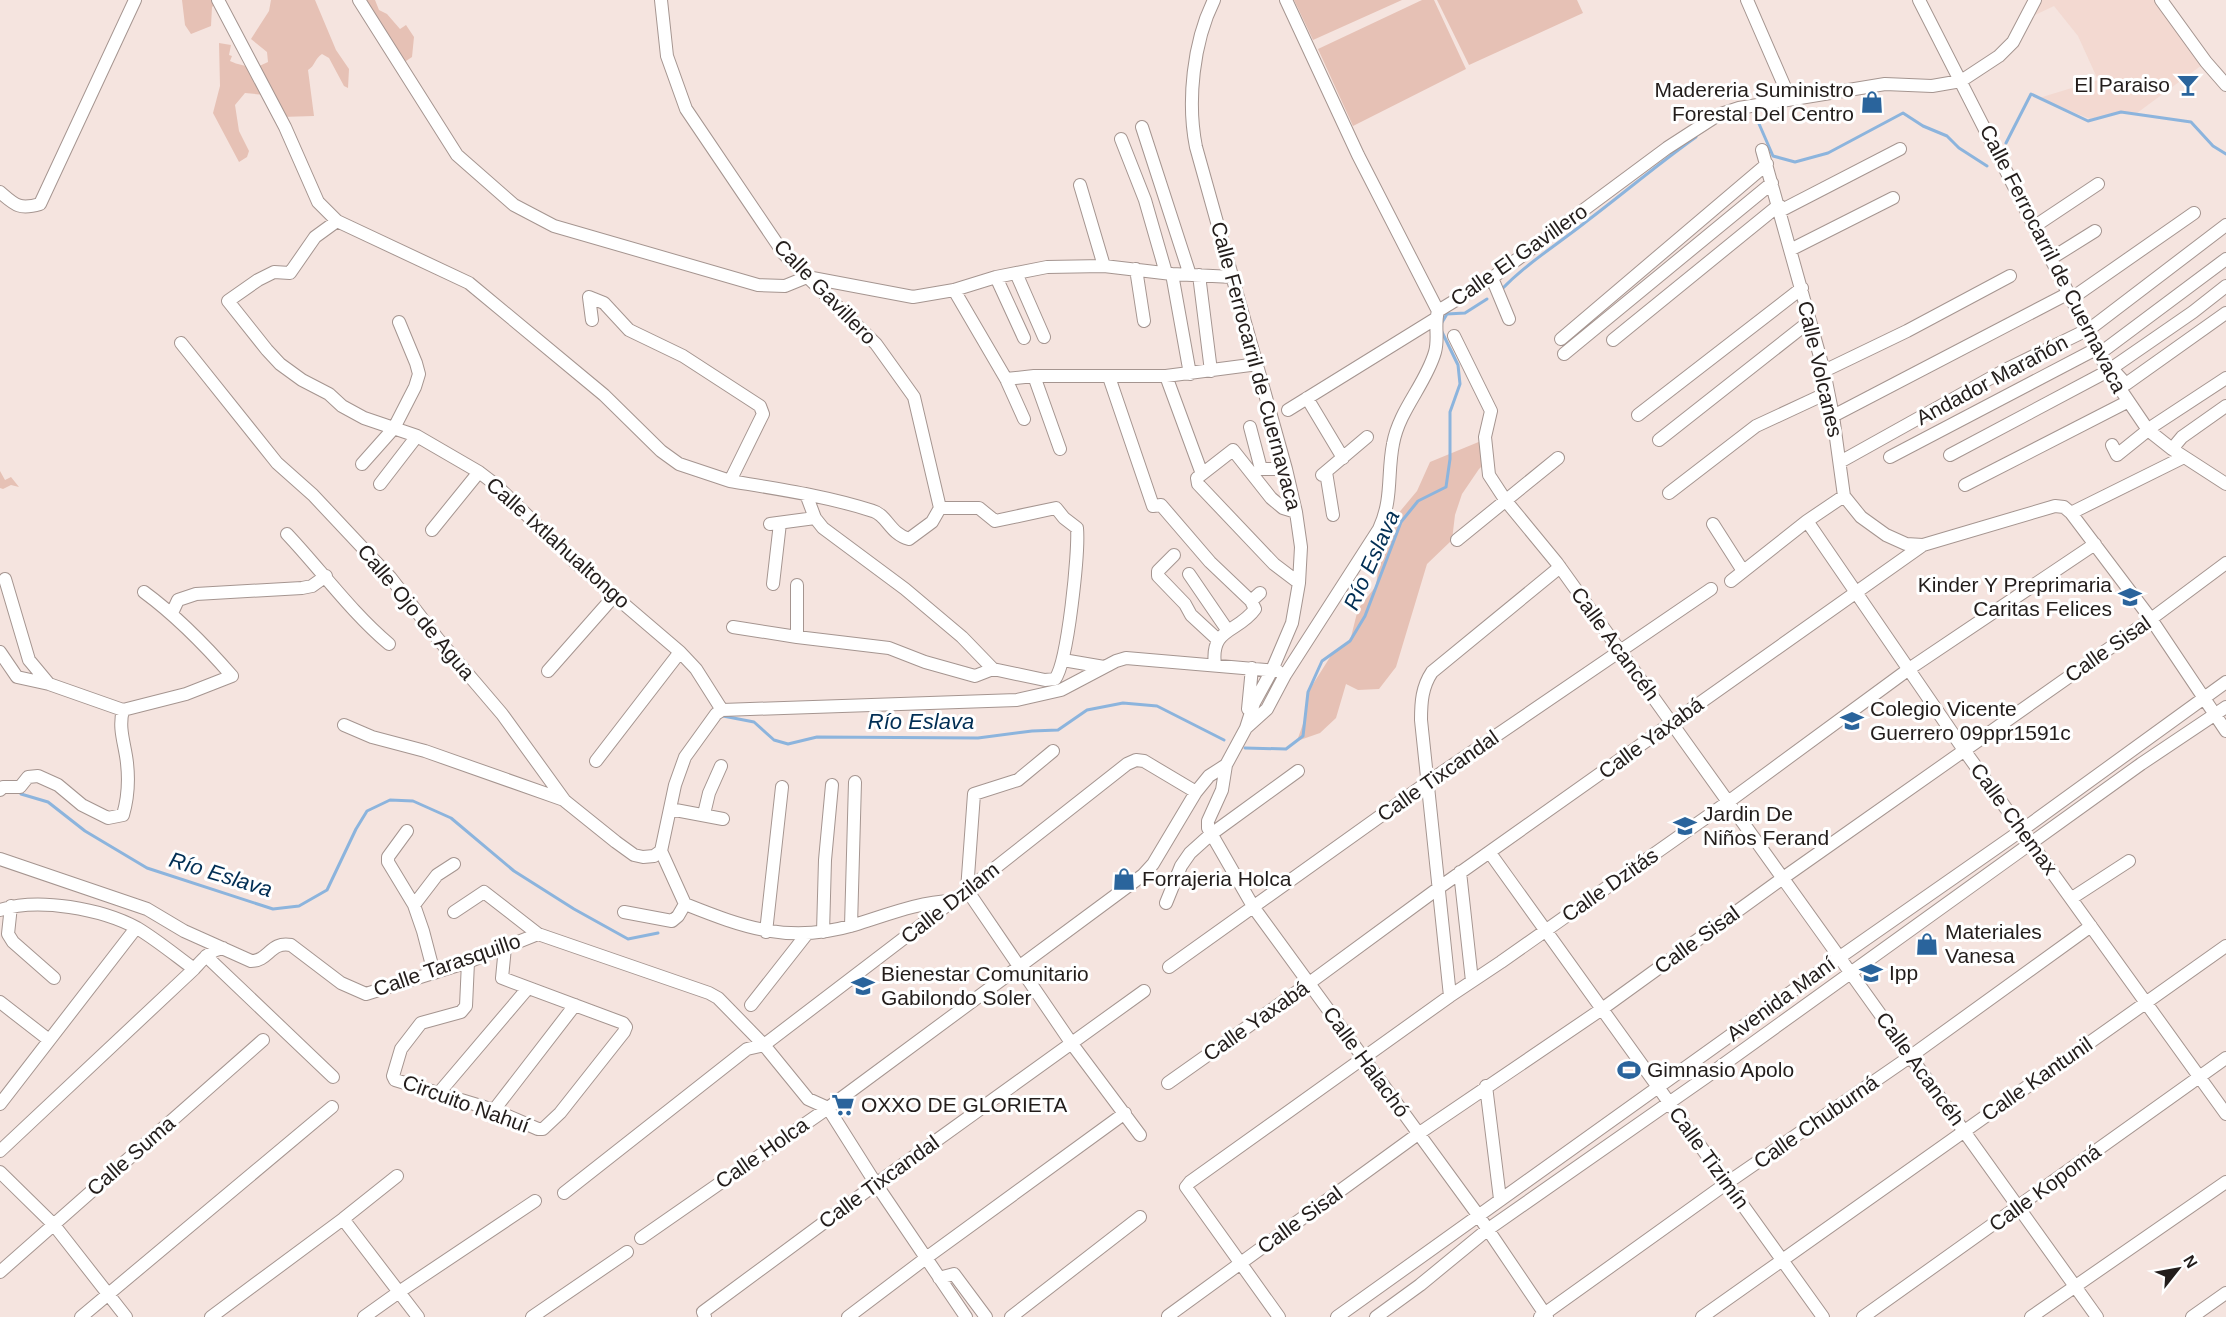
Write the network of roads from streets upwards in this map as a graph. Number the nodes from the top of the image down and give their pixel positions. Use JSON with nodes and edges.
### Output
{"nodes":[{"id":1,"x":135,"y":0,"type":"edge"},
{"id":2,"x":218,"y":0,"type":"edge"},
{"id":3,"x":358,"y":0,"type":"edge"},
{"id":4,"x":661,"y":0,"type":"edge"},
{"id":5,"x":1214,"y":0,"type":"edge"},
{"id":6,"x":1286,"y":0,"type":"edge"},
{"id":7,"x":1747,"y":0,"type":"edge"},
{"id":8,"x":1919,"y":0,"type":"edge"},
{"id":9,"x":1927,"y":0,"type":"edge"},
{"id":10,"x":2035,"y":0,"type":"edge"},
{"id":11,"x":2161,"y":0,"type":"edge"},
{"id":12,"x":1965,"y":80,"type":"junction"},
{"id":13,"x":2226,"y":85,"type":"edge"},
{"id":14,"x":1790,"y":99,"type":"junction"},
{"id":15,"x":1142,"y":127,"type":"dead end"},
{"id":16,"x":1121,"y":139,"type":"dead end"},
{"id":17,"x":1900,"y":149,"type":"dead end"},
{"id":18,"x":1762,"y":150,"type":"dead end"},
{"id":19,"x":1767,"y":164,"type":"junction"},
{"id":20,"x":1772,"y":183,"type":"junction"},
{"id":21,"x":2098,"y":184,"type":"dead end"},
{"id":22,"x":1080,"y":185,"type":"dead end"},
{"id":23,"x":0,"y":192,"type":"edge"},
{"id":24,"x":1893,"y":198,"type":"dead end"},
{"id":25,"x":1779,"y":208,"type":"junction"},
{"id":26,"x":2194,"y":213,"type":"dead end"},
{"id":27,"x":337,"y":220,"type":"junction"},
{"id":28,"x":2038,"y":224,"type":"junction"},
{"id":29,"x":2226,"y":225,"type":"edge"},
{"id":30,"x":2095,"y":231,"type":"dead end"},
{"id":31,"x":1790,"y":250,"type":"junction"},
{"id":32,"x":2055,"y":256,"type":"junction"},
{"id":33,"x":2226,"y":259,"type":"edge"},
{"id":34,"x":1104,"y":266,"type":"junction"},
{"id":35,"x":1136,"y":268,"type":"junction"},
{"id":36,"x":1016,"y":273,"type":"junction"},
{"id":37,"x":1169,"y":274,"type":"junction"},
{"id":38,"x":1195,"y":275,"type":"junction"},
{"id":39,"x":2010,"y":276,"type":"dead end"},
{"id":40,"x":996,"y":277,"type":"junction"},
{"id":41,"x":1233,"y":277,"type":"junction"},
{"id":42,"x":807,"y":278,"type":"junction"},
{"id":43,"x":1492,"y":278,"type":"junction"},
{"id":44,"x":2226,"y":286,"type":"edge"},
{"id":45,"x":1802,"y":288,"type":"junction"},
{"id":46,"x":954,"y":290,"type":"junction"},
{"id":47,"x":2071,"y":295,"type":"junction"},
{"id":48,"x":2226,"y":313,"type":"edge"},
{"id":49,"x":1436,"y":315,"type":"junction"},
{"id":50,"x":1509,"y":319,"type":"dead end"},
{"id":51,"x":592,"y":320,"type":"dead end"},
{"id":52,"x":1144,"y":321,"type":"dead end"},
{"id":53,"x":1810,"y":321,"type":"junction"},
{"id":54,"x":399,"y":322,"type":"dead end"},
{"id":55,"x":2089,"y":329,"type":"junction"},
{"id":56,"x":1454,"y":336,"type":"dead end"},
{"id":57,"x":1044,"y":337,"type":"dead end"},
{"id":58,"x":1024,"y":338,"type":"dead end"},
{"id":59,"x":1562,"y":339,"type":"dead end"},
{"id":60,"x":1613,"y":340,"type":"dead end"},
{"id":61,"x":181,"y":343,"type":"dead end"},
{"id":62,"x":2099,"y":350,"type":"junction"},
{"id":63,"x":1564,"y":354,"type":"dead end"},
{"id":64,"x":1258,"y":364,"type":"junction"},
{"id":65,"x":2110,"y":370,"type":"junction"},
{"id":66,"x":1211,"y":371,"type":"junction"},
{"id":67,"x":1824,"y":371,"type":"junction"},
{"id":68,"x":1190,"y":374,"type":"junction"},
{"id":69,"x":1034,"y":376,"type":"junction"},
{"id":70,"x":1166,"y":376,"type":"junction"},
{"id":71,"x":1109,"y":377,"type":"junction"},
{"id":72,"x":2226,"y":378,"type":"edge"},
{"id":73,"x":1006,"y":379,"type":"junction"},
{"id":74,"x":1827,"y":393,"type":"junction"},
{"id":75,"x":1307,"y":398,"type":"junction"},
{"id":76,"x":2127,"y":402,"type":"junction"},
{"id":77,"x":2226,"y":406,"type":"edge"},
{"id":78,"x":1288,"y":410,"type":"dead end"},
{"id":79,"x":1638,"y":416,"type":"dead end"},
{"id":80,"x":1833,"y":416,"type":"junction"},
{"id":81,"x":1024,"y":419,"type":"dead end"},
{"id":82,"x":1250,"y":427,"type":"dead end"},
{"id":83,"x":2152,"y":427,"type":"junction"},
{"id":84,"x":394,"y":428,"type":"junction"},
{"id":85,"x":417,"y":436,"type":"junction"},
{"id":86,"x":1367,"y":437,"type":"dead end"},
{"id":87,"x":1659,"y":440,"type":"dead end"},
{"id":88,"x":2112,"y":445,"type":"dead end"},
{"id":89,"x":1060,"y":449,"type":"dead end"},
{"id":90,"x":2172,"y":449,"type":"junction"},
{"id":91,"x":1950,"y":455,"type":"dead end"},
{"id":92,"x":1890,"y":457,"type":"dead end"},
{"id":93,"x":2184,"y":457,"type":"junction"},
{"id":94,"x":1343,"y":458,"type":"junction"},
{"id":95,"x":1558,"y":458,"type":"dead end"},
{"id":96,"x":1840,"y":462,"type":"junction"},
{"id":97,"x":362,"y":464,"type":"dead end"},
{"id":98,"x":1286,"y":469,"type":"junction"},
{"id":99,"x":479,"y":472,"type":"junction"},
{"id":100,"x":1200,"y":476,"type":"junction"},
{"id":101,"x":730,"y":481,"type":"junction"},
{"id":102,"x":380,"y":484,"type":"dead end"},
{"id":103,"x":2226,"y":484,"type":"edge"},
{"id":104,"x":1965,"y":485,"type":"dead end"},
{"id":105,"x":1669,"y":493,"type":"dead end"},
{"id":106,"x":806,"y":494,"type":"junction"},
{"id":107,"x":1844,"y":496,"type":"junction"},
{"id":108,"x":1506,"y":501,"type":"junction"},
{"id":109,"x":940,"y":508,"type":"junction"},
{"id":110,"x":1296,"y":512,"type":"junction"},
{"id":111,"x":2071,"y":513,"type":"junction"},
{"id":112,"x":1333,"y":515,"type":"dead end"},
{"id":113,"x":815,"y":518,"type":"junction"},
{"id":114,"x":1807,"y":521,"type":"junction"},
{"id":115,"x":1713,"y":524,"type":"dead end"},
{"id":116,"x":432,"y":530,"type":"dead end"},
{"id":117,"x":287,"y":534,"type":"dead end"},
{"id":118,"x":1457,"y":540,"type":"dead end"},
{"id":119,"x":2095,"y":544,"type":"junction"},
{"id":120,"x":1923,"y":545,"type":"junction"},
{"id":121,"x":1174,"y":555,"type":"dead end"},
{"id":122,"x":2226,"y":563,"type":"edge"},
{"id":123,"x":1560,"y":567,"type":"junction"},
{"id":124,"x":1743,"y":571,"type":"junction"},
{"id":125,"x":1189,"y":574,"type":"dead end"},
{"id":126,"x":326,"y":576,"type":"junction"},
{"id":127,"x":5,"y":579,"type":"dead end"},
{"id":128,"x":1731,"y":580,"type":"dead end"},
{"id":129,"x":1299,"y":583,"type":"junction"},
{"id":130,"x":773,"y":584,"type":"dead end"},
{"id":131,"x":797,"y":585,"type":"dead end"},
{"id":132,"x":1711,"y":590,"type":"dead end"},
{"id":133,"x":144,"y":592,"type":"dead end"},
{"id":134,"x":1854,"y":592,"type":"junction"},
{"id":135,"x":615,"y":595,"type":"junction"},
{"id":136,"x":172,"y":612,"type":"junction"},
{"id":137,"x":2151,"y":619,"type":"junction"},
{"id":138,"x":732,"y":627,"type":"dead end"},
{"id":139,"x":1223,"y":635,"type":"junction"},
{"id":140,"x":797,"y":637,"type":"junction"},
{"id":141,"x":389,"y":644,"type":"dead end"},
{"id":142,"x":1620,"y":650,"type":"junction"},
{"id":143,"x":0,"y":652,"type":"edge"},
{"id":144,"x":680,"y":652,"type":"junction"},
{"id":145,"x":1063,"y":660,"type":"junction"},
{"id":146,"x":1215,"y":665,"type":"junction"},
{"id":147,"x":1104,"y":667,"type":"junction"},
{"id":148,"x":1252,"y":668,"type":"junction"},
{"id":149,"x":993,"y":669,"type":"junction"},
{"id":150,"x":1910,"y":669,"type":"junction"},
{"id":151,"x":1272,"y":670,"type":"junction"},
{"id":152,"x":548,"y":671,"type":"dead end"},
{"id":153,"x":0,"y":672,"type":"edge"},
{"id":154,"x":1285,"y":675,"type":"junction"},
{"id":155,"x":17,"y":677,"type":"junction"},
{"id":156,"x":2226,"y":682,"type":"edge"},
{"id":157,"x":49,"y":684,"type":"junction"},
{"id":158,"x":2204,"y":699,"type":"junction"},
{"id":159,"x":2226,"y":707,"type":"edge"},
{"id":160,"x":123,"y":710,"type":"junction"},
{"id":161,"x":722,"y":710,"type":"junction"},
{"id":162,"x":2214,"y":715,"type":"junction"},
{"id":163,"x":1672,"y":723,"type":"junction"},
{"id":164,"x":344,"y":725,"type":"dead end"},
{"id":165,"x":1246,"y":728,"type":"junction"},
{"id":166,"x":2226,"y":731,"type":"edge"},
{"id":167,"x":1964,"y":750,"type":"junction"},
{"id":168,"x":1053,"y":751,"type":"dead end"},
{"id":169,"x":596,"y":761,"type":"dead end"},
{"id":170,"x":1226,"y":765,"type":"junction"},
{"id":171,"x":721,"y":766,"type":"dead end"},
{"id":172,"x":1298,"y":771,"type":"dead end"},
{"id":173,"x":855,"y":782,"type":"dead end"},
{"id":174,"x":1428,"y":782,"type":"junction"},
{"id":175,"x":832,"y":785,"type":"dead end"},
{"id":176,"x":782,"y":787,"type":"dead end"},
{"id":177,"x":1,"y":788,"type":"edge"},
{"id":178,"x":1196,"y":792,"type":"junction"},
{"id":179,"x":565,"y":801,"type":"junction"},
{"id":180,"x":1728,"y":802,"type":"junction"},
{"id":181,"x":670,"y":809,"type":"junction"},
{"id":182,"x":704,"y":814,"type":"junction"},
{"id":183,"x":723,"y":819,"type":"dead end"},
{"id":184,"x":2022,"y":830,"type":"junction"},
{"id":185,"x":407,"y":831,"type":"dead end"},
{"id":186,"x":1210,"y":835,"type":"junction"},
{"id":187,"x":2032,"y":844,"type":"junction"},
{"id":188,"x":661,"y":851,"type":"junction"},
{"id":189,"x":1490,"y":853,"type":"junction"},
{"id":190,"x":0,"y":859,"type":"edge"},
{"id":191,"x":2129,"y":861,"type":"dead end"},
{"id":192,"x":454,"y":864,"type":"dead end"},
{"id":193,"x":1460,"y":872,"type":"junction"},
{"id":194,"x":1783,"y":878,"type":"junction"},
{"id":195,"x":1440,"y":887,"type":"junction"},
{"id":196,"x":967,"y":890,"type":"junction"},
{"id":197,"x":2072,"y":898,"type":"junction"},
{"id":198,"x":952,"y":901,"type":"junction"},
{"id":199,"x":1166,"y":903,"type":"dead end"},
{"id":200,"x":685,"y":904,"type":"junction"},
{"id":201,"x":414,"y":905,"type":"junction"},
{"id":202,"x":5,"y":908,"type":"edge"},
{"id":203,"x":1254,"y":908,"type":"junction"},
{"id":204,"x":454,"y":912,"type":"dead end"},
{"id":205,"x":624,"y":912,"type":"dead end"},
{"id":206,"x":851,"y":926,"type":"junction"},
{"id":207,"x":2091,"y":926,"type":"junction"},
{"id":208,"x":135,"y":928,"type":"junction"},
{"id":209,"x":1546,"y":930,"type":"junction"},
{"id":210,"x":766,"y":932,"type":"junction"},
{"id":211,"x":823,"y":932,"type":"junction"},
{"id":212,"x":538,"y":934,"type":"junction"},
{"id":213,"x":806,"y":935,"type":"junction"},
{"id":214,"x":2226,"y":946,"type":"edge"},
{"id":215,"x":505,"y":947,"type":"junction"},
{"id":216,"x":223,"y":948,"type":"junction"},
{"id":217,"x":206,"y":956,"type":"junction"},
{"id":218,"x":1840,"y":957,"type":"junction"},
{"id":219,"x":468,"y":962,"type":"junction"},
{"id":220,"x":1018,"y":967,"type":"junction"},
{"id":221,"x":1169,"y":967,"type":"dead end"},
{"id":222,"x":194,"y":969,"type":"junction"},
{"id":223,"x":1850,"y":972,"type":"junction"},
{"id":224,"x":434,"y":973,"type":"junction"},
{"id":225,"x":54,"y":978,"type":"dead end"},
{"id":226,"x":1472,"y":981,"type":"junction"},
{"id":227,"x":1308,"y":984,"type":"junction"},
{"id":228,"x":528,"y":988,"type":"junction"},
{"id":229,"x":1144,"y":991,"type":"dead end"},
{"id":230,"x":1450,"y":996,"type":"junction"},
{"id":231,"x":0,"y":1002,"type":"edge"},
{"id":232,"x":2146,"y":1002,"type":"junction"},
{"id":233,"x":575,"y":1005,"type":"junction"},
{"id":234,"x":751,"y":1005,"type":"dead end"},
{"id":235,"x":1602,"y":1009,"type":"junction"},
{"id":236,"x":50,"y":1040,"type":"junction"},
{"id":237,"x":262,"y":1040,"type":"dead end"},
{"id":238,"x":1072,"y":1044,"type":"junction"},
{"id":239,"x":764,"y":1045,"type":"junction"},
{"id":240,"x":1911,"y":1056,"type":"junction"},
{"id":241,"x":1364,"y":1058,"type":"junction"},
{"id":242,"x":2226,"y":1058,"type":"edge"},
{"id":243,"x":333,"y":1077,"type":"dead end"},
{"id":244,"x":2199,"y":1077,"type":"junction"},
{"id":245,"x":1168,"y":1083,"type":"dead end"},
{"id":246,"x":1486,"y":1086,"type":"junction"},
{"id":247,"x":1658,"y":1087,"type":"junction"},
{"id":248,"x":4,"y":1089,"type":"edge"},
{"id":249,"x":438,"y":1094,"type":"junction"},
{"id":250,"x":1670,"y":1103,"type":"junction"},
{"id":251,"x":0,"y":1104,"type":"edge"},
{"id":252,"x":332,"y":1107,"type":"dead end"},
{"id":253,"x":828,"y":1108,"type":"junction"},
{"id":254,"x":494,"y":1110,"type":"junction"},
{"id":255,"x":1125,"y":1113,"type":"junction"},
{"id":256,"x":2226,"y":1114,"type":"edge"},
{"id":257,"x":1964,"y":1131,"type":"junction"},
{"id":258,"x":1418,"y":1134,"type":"junction"},
{"id":259,"x":1140,"y":1135,"type":"dead end"},
{"id":260,"x":0,"y":1151,"type":"edge"},
{"id":261,"x":0,"y":1172,"type":"edge"},
{"id":262,"x":396,"y":1176,"type":"dead end"},
{"id":263,"x":2226,"y":1182,"type":"edge"},
{"id":264,"x":1727,"y":1183,"type":"junction"},
{"id":265,"x":876,"y":1184,"type":"junction"},
{"id":266,"x":564,"y":1193,"type":"dead end"},
{"id":267,"x":1500,"y":1199,"type":"junction"},
{"id":268,"x":535,"y":1201,"type":"dead end"},
{"id":269,"x":2019,"y":1207,"type":"junction"},
{"id":270,"x":1478,"y":1215,"type":"junction"},
{"id":271,"x":1140,"y":1217,"type":"dead end"},
{"id":272,"x":343,"y":1219,"type":"junction"},
{"id":273,"x":54,"y":1225,"type":"junction"},
{"id":274,"x":1487,"y":1230,"type":"junction"},
{"id":275,"x":641,"y":1238,"type":"dead end"},
{"id":276,"x":627,"y":1252,"type":"dead end"},
{"id":277,"x":926,"y":1258,"type":"junction"},
{"id":278,"x":1782,"y":1259,"type":"junction"},
{"id":279,"x":1241,"y":1263,"type":"junction"},
{"id":280,"x":0,"y":1272,"type":"edge"},
{"id":281,"x":939,"y":1278,"type":"junction"},
{"id":282,"x":2075,"y":1286,"type":"junction"},
{"id":283,"x":399,"y":1292,"type":"junction"},
{"id":284,"x":109,"y":1293,"type":"junction"},
{"id":285,"x":2226,"y":1293,"type":"edge"},
{"id":286,"x":704,"y":1315,"type":"edge"},
{"id":287,"x":1168,"y":1316,"type":"edge"},
{"id":288,"x":1544,"y":1316,"type":"edge"},
{"id":289,"x":81,"y":1317,"type":"edge"},
{"id":290,"x":126,"y":1317,"type":"edge"},
{"id":291,"x":211,"y":1317,"type":"edge"},
{"id":292,"x":364,"y":1317,"type":"edge"},
{"id":293,"x":418,"y":1317,"type":"edge"},
{"id":294,"x":532,"y":1317,"type":"edge"},
{"id":295,"x":849,"y":1317,"type":"edge"},
{"id":296,"x":966,"y":1317,"type":"edge"},
{"id":297,"x":986,"y":1317,"type":"edge"},
{"id":298,"x":1011,"y":1317,"type":"edge"},
{"id":299,"x":1279,"y":1317,"type":"edge"},
{"id":300,"x":1337,"y":1317,"type":"edge"},
{"id":301,"x":1376,"y":1317,"type":"edge"},
{"id":302,"x":1702,"y":1317,"type":"edge"},
{"id":303,"x":1823,"y":1317,"type":"edge"},
{"id":304,"x":1863,"y":1317,"type":"edge"},
{"id":305,"x":2031,"y":1317,"type":"edge"},
{"id":306,"x":2097,"y":1317,"type":"edge"},
{"id":307,"x":2192,"y":1317,"type":"edge"}],
"edges":[{"from":1,"to":23,"type":"street"},
{"from":2,"to":27,"type":"street"},
{"from":3,"to":42,"type":"street"},
{"from":4,"to":42,"type":"street","name":"Calle Gavillero"},
{"from":5,"to":41,"type":"street","name":"Calle Ferrocarril de Cuernavaca"},
{"from":6,"to":49,"type":"street"},
{"from":7,"to":14,"type":"street"},
{"from":8,"to":12,"type":"street","name":"Calle Ferrocarril de Cuernavaca"},
{"from":9,"to":12,"type":"street","name":"Calle Ferrocarril de Cuernavaca"},
{"from":10,"to":12,"type":"street"},
{"from":11,"to":13,"type":"street"},
{"from":12,"to":14,"type":"street","name":"Calle El Gavillero"},
{"from":12,"to":28,"type":"street","name":"Calle Ferrocarril de Cuernavaca"},
{"from":12,"to":47,"type":"street","name":"Calle Ferrocarril de Cuernavaca"},
{"from":14,"to":43,"type":"street","name":"Calle El Gavillero"},
{"from":15,"to":38,"type":"street"},
{"from":16,"to":37,"type":"street"},
{"from":17,"to":25,"type":"street"},
{"from":18,"to":19,"type":"street","name":"Calle Volcanes"},
{"from":19,"to":20,"type":"street","name":"Calle Volcanes"},
{"from":19,"to":59,"type":"street"},
{"from":20,"to":25,"type":"street","name":"Calle Volcanes"},
{"from":20,"to":63,"type":"street"},
{"from":21,"to":28,"type":"street"},
{"from":22,"to":34,"type":"street"},
{"from":24,"to":31,"type":"street"},
{"from":25,"to":31,"type":"street","name":"Calle Volcanes"},
{"from":25,"to":60,"type":"street"},
{"from":26,"to":47,"type":"street"},
{"from":27,"to":84,"type":"street","name":"Calle Ixtlahualtongo"},
{"from":27,"to":101,"type":"street"},
{"from":28,"to":32,"type":"street","name":"Calle Ferrocarril de Cuernavaca"},
{"from":29,"to":55,"type":"street","name":"Andador Marañón"},
{"from":30,"to":32,"type":"street"},
{"from":31,"to":45,"type":"street","name":"Calle Volcanes"},
{"from":32,"to":47,"type":"street","name":"Calle Ferrocarril de Cuernavaca"},
{"from":33,"to":62,"type":"street"},
{"from":34,"to":35,"type":"street"},
{"from":34,"to":36,"type":"street"},
{"from":35,"to":37,"type":"street"},
{"from":35,"to":52,"type":"street"},
{"from":36,"to":40,"type":"street"},
{"from":36,"to":57,"type":"street"},
{"from":37,"to":38,"type":"street"},
{"from":37,"to":68,"type":"street"},
{"from":38,"to":41,"type":"street"},
{"from":38,"to":66,"type":"street"},
{"from":39,"to":67,"type":"street"},
{"from":40,"to":46,"type":"street"},
{"from":40,"to":58,"type":"street"},
{"from":41,"to":64,"type":"street","name":"Calle Ferrocarril de Cuernavaca"},
{"from":42,"to":46,"type":"street"},
{"from":42,"to":109,"type":"street","name":"Calle Gavillero"},
{"from":43,"to":49,"type":"street","name":"Calle El Gavillero"},
{"from":43,"to":50,"type":"street"},
{"from":44,"to":65,"type":"street"},
{"from":45,"to":53,"type":"street","name":"Calle Volcanes"},
{"from":45,"to":79,"type":"street"},
{"from":46,"to":73,"type":"street"},
{"from":47,"to":55,"type":"street","name":"Calle Ferrocarril de Cuernavaca"},
{"from":47,"to":80,"type":"street"},
{"from":48,"to":65,"type":"street","name":"Calle Ferrocarril de Cuernavaca"},
{"from":49,"to":75,"type":"street"},
{"from":49,"to":154,"type":"street","name":"Calle El Gavillero"},
{"from":51,"to":101,"type":"street"},
{"from":53,"to":67,"type":"street","name":"Calle Volcanes"},
{"from":53,"to":87,"type":"street"},
{"from":54,"to":84,"type":"street"},
{"from":55,"to":62,"type":"street","name":"Calle Ferrocarril de Cuernavaca"},
{"from":55,"to":96,"type":"street","name":"Andador Marañón"},
{"from":56,"to":108,"type":"street","name":"Calle Acancéh"},
{"from":61,"to":179,"type":"street","name":"Calle Ojo de Agua"},
{"from":62,"to":65,"type":"street","name":"Calle Ferrocarril de Cuernavaca"},
{"from":62,"to":92,"type":"street"},
{"from":64,"to":66,"type":"street"},
{"from":64,"to":98,"type":"street","name":"Calle Ferrocarril de Cuernavaca"},
{"from":65,"to":76,"type":"street","name":"Calle Ferrocarril de Cuernavaca"},
{"from":65,"to":91,"type":"street"},
{"from":66,"to":68,"type":"street"},
{"from":67,"to":74,"type":"street","name":"Calle Volcanes"},
{"from":68,"to":70,"type":"street"},
{"from":69,"to":71,"type":"street"},
{"from":69,"to":73,"type":"street"},
{"from":69,"to":89,"type":"street"},
{"from":70,"to":71,"type":"street"},
{"from":70,"to":100,"type":"street"},
{"from":71,"to":139,"type":"street"},
{"from":72,"to":83,"type":"street"},
{"from":73,"to":81,"type":"street"},
{"from":74,"to":80,"type":"street","name":"Calle Volcanes"},
{"from":74,"to":105,"type":"street"},
{"from":75,"to":78,"type":"street"},
{"from":75,"to":94,"type":"street"},
{"from":76,"to":83,"type":"street","name":"Calle Ferrocarril de Cuernavaca"},
{"from":76,"to":104,"type":"street"},
{"from":77,"to":90,"type":"street"},
{"from":80,"to":96,"type":"street","name":"Calle Volcanes"},
{"from":82,"to":98,"type":"street"},
{"from":83,"to":88,"type":"street"},
{"from":83,"to":90,"type":"street","name":"Calle Ferrocarril de Cuernavaca"},
{"from":84,"to":85,"type":"street","name":"Calle Ixtlahualtongo"},
{"from":84,"to":97,"type":"street"},
{"from":85,"to":99,"type":"street","name":"Calle Ixtlahualtongo"},
{"from":85,"to":102,"type":"street"},
{"from":86,"to":94,"type":"street"},
{"from":90,"to":93,"type":"street","name":"Calle Ferrocarril de Cuernavaca"},
{"from":93,"to":103,"type":"street","name":"Calle Ferrocarril de Cuernavaca"},
{"from":93,"to":111,"type":"street"},
{"from":94,"to":112,"type":"street"},
{"from":95,"to":108,"type":"street"},
{"from":96,"to":107,"type":"street","name":"Calle Volcanes"},
{"from":98,"to":110,"type":"street","name":"Calle Ferrocarril de Cuernavaca"},
{"from":99,"to":116,"type":"street"},
{"from":99,"to":135,"type":"street","name":"Calle Ixtlahualtongo"},
{"from":100,"to":110,"type":"street"},
{"from":100,"to":129,"type":"street"},
{"from":101,"to":106,"type":"street"},
{"from":106,"to":109,"type":"street"},
{"from":106,"to":113,"type":"street"},
{"from":107,"to":114,"type":"street"},
{"from":107,"to":120,"type":"street"},
{"from":108,"to":118,"type":"street"},
{"from":108,"to":123,"type":"street","name":"Calle Acancéh"},
{"from":109,"to":145,"type":"street"},
{"from":110,"to":129,"type":"street","name":"Calle Ferrocarril de Cuernavaca"},
{"from":111,"to":119,"type":"street"},
{"from":111,"to":120,"type":"street","name":"Calle Yaxabá"},
{"from":113,"to":130,"type":"street"},
{"from":113,"to":149,"type":"street"},
{"from":114,"to":124,"type":"street"},
{"from":114,"to":134,"type":"street","name":"Calle Chemax"},
{"from":115,"to":124,"type":"street"},
{"from":117,"to":126,"type":"street"},
{"from":119,"to":137,"type":"street"},
{"from":119,"to":150,"type":"street","name":"Calle Dzitás"},
{"from":120,"to":134,"type":"street","name":"Calle Yaxabá"},
{"from":121,"to":139,"type":"street"},
{"from":122,"to":137,"type":"street","name":"Calle Sisal"},
{"from":123,"to":142,"type":"street","name":"Calle Acancéh"},
{"from":123,"to":174,"type":"street"},
{"from":124,"to":128,"type":"street"},
{"from":125,"to":139,"type":"street"},
{"from":126,"to":136,"type":"street"},
{"from":126,"to":141,"type":"street"},
{"from":127,"to":157,"type":"street"},
{"from":129,"to":151,"type":"street","name":"Calle Ferrocarril de Cuernavaca"},
{"from":131,"to":140,"type":"street"},
{"from":132,"to":142,"type":"street","name":"Calle Tixcandal"},
{"from":133,"to":136,"type":"street"},
{"from":134,"to":150,"type":"street","name":"Calle Chemax"},
{"from":134,"to":163,"type":"street","name":"Calle Yaxabá"},
{"from":135,"to":144,"type":"street","name":"Calle Ixtlahualtongo"},
{"from":135,"to":152,"type":"street"},
{"from":136,"to":160,"type":"street"},
{"from":137,"to":158,"type":"street"},
{"from":137,"to":167,"type":"street","name":"Calle Sisal"},
{"from":138,"to":140,"type":"street"},
{"from":139,"to":146,"type":"street"},
{"from":140,"to":149,"type":"street"},
{"from":142,"to":163,"type":"street","name":"Calle Acancéh"},
{"from":142,"to":174,"type":"street","name":"Calle Tixcandal"},
{"from":143,"to":155,"type":"street"},
{"from":144,"to":161,"type":"street","name":"Calle Ixtlahualtongo"},
{"from":144,"to":169,"type":"street"},
{"from":145,"to":147,"type":"street"},
{"from":145,"to":149,"type":"street"},
{"from":146,"to":147,"type":"street"},
{"from":146,"to":148,"type":"street"},
{"from":147,"to":161,"type":"street"},
{"from":148,"to":151,"type":"street"},
{"from":148,"to":165,"type":"street"},
{"from":150,"to":167,"type":"street","name":"Calle Chemax"},
{"from":150,"to":180,"type":"street","name":"Calle Dzitás"},
{"from":151,"to":154,"type":"street"},
{"from":151,"to":165,"type":"street","name":"Calle Ferrocarril de Cuernavaca"},
{"from":153,"to":155,"type":"street"},
{"from":154,"to":165,"type":"street","name":"Calle El Gavillero"},
{"from":155,"to":157,"type":"street"},
{"from":156,"to":158,"type":"street","name":"Avenida Maní"},
{"from":157,"to":160,"type":"street"},
{"from":158,"to":162,"type":"street"},
{"from":158,"to":184,"type":"street","name":"Avenida Maní"},
{"from":159,"to":162,"type":"street","name":"Avenida Maní"},
{"from":160,"to":177,"type":"street"},
{"from":161,"to":181,"type":"street"},
{"from":162,"to":166,"type":"street"},
{"from":162,"to":187,"type":"street","name":"Avenida Maní"},
{"from":163,"to":180,"type":"street","name":"Calle Acancéh"},
{"from":163,"to":189,"type":"street","name":"Calle Yaxabá"},
{"from":164,"to":179,"type":"street"},
{"from":165,"to":170,"type":"street"},
{"from":167,"to":184,"type":"street","name":"Calle Chemax"},
{"from":167,"to":194,"type":"street","name":"Calle Sisal"},
{"from":168,"to":196,"type":"street"},
{"from":170,"to":178,"type":"street"},
{"from":170,"to":186,"type":"street"},
{"from":171,"to":182,"type":"street"},
{"from":172,"to":186,"type":"street"},
{"from":173,"to":206,"type":"street"},
{"from":174,"to":195,"type":"street"},
{"from":174,"to":203,"type":"street","name":"Calle Tixcandal"},
{"from":175,"to":211,"type":"street"},
{"from":176,"to":210,"type":"street"},
{"from":178,"to":196,"type":"street","name":"Calle Dzilam"},
{"from":178,"to":220,"type":"street","name":"Calle Holca"},
{"from":179,"to":188,"type":"street","name":"Calle Ojo de Agua"},
{"from":180,"to":194,"type":"street","name":"Calle Acancéh"},
{"from":180,"to":209,"type":"street","name":"Calle Dzitás"},
{"from":181,"to":182,"type":"street"},
{"from":181,"to":188,"type":"street"},
{"from":182,"to":183,"type":"street"},
{"from":184,"to":187,"type":"street","name":"Calle Chemax"},
{"from":184,"to":218,"type":"street","name":"Avenida Maní"},
{"from":185,"to":201,"type":"street"},
{"from":186,"to":199,"type":"street"},
{"from":186,"to":203,"type":"street","name":"Calle Halachó"},
{"from":187,"to":197,"type":"street","name":"Calle Chemax"},
{"from":187,"to":223,"type":"street","name":"Avenida Maní"},
{"from":188,"to":200,"type":"street"},
{"from":189,"to":193,"type":"street","name":"Calle Yaxabá"},
{"from":189,"to":209,"type":"street","name":"Calle Tizimín"},
{"from":190,"to":216,"type":"street","name":"Calle Tarasquillo"},
{"from":191,"to":197,"type":"street"},
{"from":192,"to":201,"type":"street"},
{"from":193,"to":195,"type":"street","name":"Calle Yaxabá"},
{"from":193,"to":226,"type":"street"},
{"from":194,"to":218,"type":"street","name":"Calle Acancéh"},
{"from":194,"to":235,"type":"street","name":"Calle Sisal"},
{"from":195,"to":227,"type":"street","name":"Calle Yaxabá"},
{"from":195,"to":230,"type":"street"},
{"from":196,"to":198,"type":"street","name":"Calle Dzilam"},
{"from":196,"to":220,"type":"street"},
{"from":197,"to":207,"type":"street","name":"Calle Chemax"},
{"from":198,"to":206,"type":"street"},
{"from":198,"to":239,"type":"street","name":"Calle Dzilam"},
{"from":200,"to":205,"type":"street"},
{"from":200,"to":210,"type":"street"},
{"from":201,"to":224,"type":"street"},
{"from":202,"to":208,"type":"street"},
{"from":202,"to":225,"type":"street"},
{"from":203,"to":221,"type":"street","name":"Calle Tixcandal"},
{"from":203,"to":227,"type":"street","name":"Calle Halachó"},
{"from":204,"to":212,"type":"street"},
{"from":206,"to":211,"type":"street"},
{"from":207,"to":232,"type":"street","name":"Calle Chemax"},
{"from":207,"to":240,"type":"street","name":"Calle Chuburná"},
{"from":208,"to":222,"type":"street"},
{"from":208,"to":236,"type":"street"},
{"from":209,"to":226,"type":"street","name":"Calle Dzitás"},
{"from":209,"to":235,"type":"street","name":"Calle Tizimín"},
{"from":210,"to":213,"type":"street"},
{"from":211,"to":213,"type":"street"},
{"from":212,"to":215,"type":"street","name":"Calle Tarasquillo"},
{"from":212,"to":239,"type":"street"},
{"from":213,"to":234,"type":"street"},
{"from":214,"to":232,"type":"street","name":"Calle Kantunil"},
{"from":215,"to":219,"type":"street","name":"Calle Tarasquillo"},
{"from":215,"to":228,"type":"street","name":"Circuito Nahuí"},
{"from":216,"to":217,"type":"street"},
{"from":216,"to":224,"type":"street","name":"Calle Tarasquillo"},
{"from":217,"to":222,"type":"street"},
{"from":217,"to":243,"type":"street"},
{"from":218,"to":223,"type":"street","name":"Calle Acancéh"},
{"from":218,"to":247,"type":"street","name":"Avenida Maní"},
{"from":219,"to":224,"type":"street","name":"Calle Tarasquillo"},
{"from":219,"to":249,"type":"street","name":"Circuito Nahuí"},
{"from":220,"to":238,"type":"street"},
{"from":220,"to":253,"type":"street","name":"Calle Holca"},
{"from":222,"to":260,"type":"street"},
{"from":223,"to":240,"type":"street","name":"Calle Acancéh"},
{"from":223,"to":250,"type":"street","name":"Avenida Maní"},
{"from":226,"to":230,"type":"street","name":"Calle Dzitás"},
{"from":227,"to":241,"type":"street","name":"Calle Halachó"},
{"from":227,"to":245,"type":"street","name":"Calle Yaxabá"},
{"from":228,"to":233,"type":"street","name":"Circuito Nahuí"},
{"from":228,"to":249,"type":"street"},
{"from":229,"to":238,"type":"street","name":"Calle Tixcandal"},
{"from":230,"to":241,"type":"street","name":"Calle Dzitás"},
{"from":231,"to":236,"type":"street"},
{"from":232,"to":244,"type":"street","name":"Calle Chemax"},
{"from":232,"to":257,"type":"street","name":"Calle Kantunil"},
{"from":233,"to":254,"type":"street"},
{"from":233,"to":254,"type":"street","name":"Circuito Nahuí"},
{"from":235,"to":246,"type":"street","name":"Calle Sisal"},
{"from":235,"to":247,"type":"street","name":"Calle Tizimín"},
{"from":236,"to":248,"type":"street"},
{"from":237,"to":273,"type":"street","name":"Calle Suma"},
{"from":238,"to":255,"type":"street"},
{"from":238,"to":265,"type":"street","name":"Calle Tixcandal"},
{"from":239,"to":253,"type":"street"},
{"from":239,"to":266,"type":"street","name":"Calle Dzilam"},
{"from":240,"to":257,"type":"street","name":"Calle Acancéh"},
{"from":240,"to":264,"type":"street","name":"Calle Chuburná"},
{"from":241,"to":258,"type":"street","name":"Calle Halachó"},
{"from":241,"to":279,"type":"street","name":"Calle Dzitás"},
{"from":242,"to":244,"type":"street","name":"Calle Kopomá"},
{"from":244,"to":256,"type":"street","name":"Calle Chemax"},
{"from":244,"to":269,"type":"street","name":"Calle Kopomá"},
{"from":246,"to":258,"type":"street","name":"Calle Sisal"},
{"from":246,"to":267,"type":"street"},
{"from":247,"to":250,"type":"street","name":"Calle Tizimín"},
{"from":247,"to":267,"type":"street","name":"Avenida Maní"},
{"from":248,"to":251,"type":"street"},
{"from":249,"to":254,"type":"street","name":"Circuito Nahuí"},
{"from":250,"to":264,"type":"street","name":"Calle Tizimín"},
{"from":250,"to":274,"type":"street","name":"Avenida Maní"},
{"from":252,"to":284,"type":"street"},
{"from":253,"to":265,"type":"street"},
{"from":253,"to":275,"type":"street","name":"Calle Holca"},
{"from":255,"to":259,"type":"street"},
{"from":255,"to":277,"type":"street"},
{"from":257,"to":269,"type":"street","name":"Calle Acancéh"},
{"from":257,"to":278,"type":"street","name":"Calle Kantunil"},
{"from":258,"to":270,"type":"street","name":"Calle Halachó"},
{"from":258,"to":279,"type":"street","name":"Calle Sisal"},
{"from":261,"to":273,"type":"street"},
{"from":262,"to":272,"type":"street"},
{"from":263,"to":282,"type":"street"},
{"from":264,"to":278,"type":"street","name":"Calle Tizimín"},
{"from":264,"to":288,"type":"street","name":"Calle Chuburná"},
{"from":265,"to":277,"type":"street"},
{"from":265,"to":286,"type":"street","name":"Calle Tixcandal"},
{"from":267,"to":270,"type":"street","name":"Avenida Maní"},
{"from":268,"to":283,"type":"street"},
{"from":269,"to":282,"type":"street","name":"Calle Acancéh"},
{"from":269,"to":304,"type":"street","name":"Calle Kopomá"},
{"from":270,"to":274,"type":"street","name":"Calle Halachó"},
{"from":270,"to":300,"type":"street","name":"Avenida Maní"},
{"from":271,"to":298,"type":"street"},
{"from":272,"to":283,"type":"street"},
{"from":272,"to":291,"type":"street"},
{"from":273,"to":280,"type":"street","name":"Calle Suma"},
{"from":273,"to":284,"type":"street"},
{"from":274,"to":288,"type":"street","name":"Calle Halachó"},
{"from":274,"to":301,"type":"street","name":"Avenida Maní"},
{"from":276,"to":294,"type":"street"},
{"from":277,"to":281,"type":"street"},
{"from":277,"to":295,"type":"street"},
{"from":278,"to":302,"type":"street","name":"Calle Kantunil"},
{"from":278,"to":303,"type":"street","name":"Calle Tizimín"},
{"from":279,"to":287,"type":"street","name":"Calle Sisal"},
{"from":279,"to":299,"type":"street"},
{"from":281,"to":296,"type":"street"},
{"from":281,"to":297,"type":"street"},
{"from":282,"to":305,"type":"street"},
{"from":282,"to":306,"type":"street","name":"Calle Acancéh"},
{"from":283,"to":292,"type":"street"},
{"from":283,"to":293,"type":"street"},
{"from":284,"to":289,"type":"street"},
{"from":284,"to":290,"type":"street"},
{"from":285,"to":307,"type":"street"}]}
